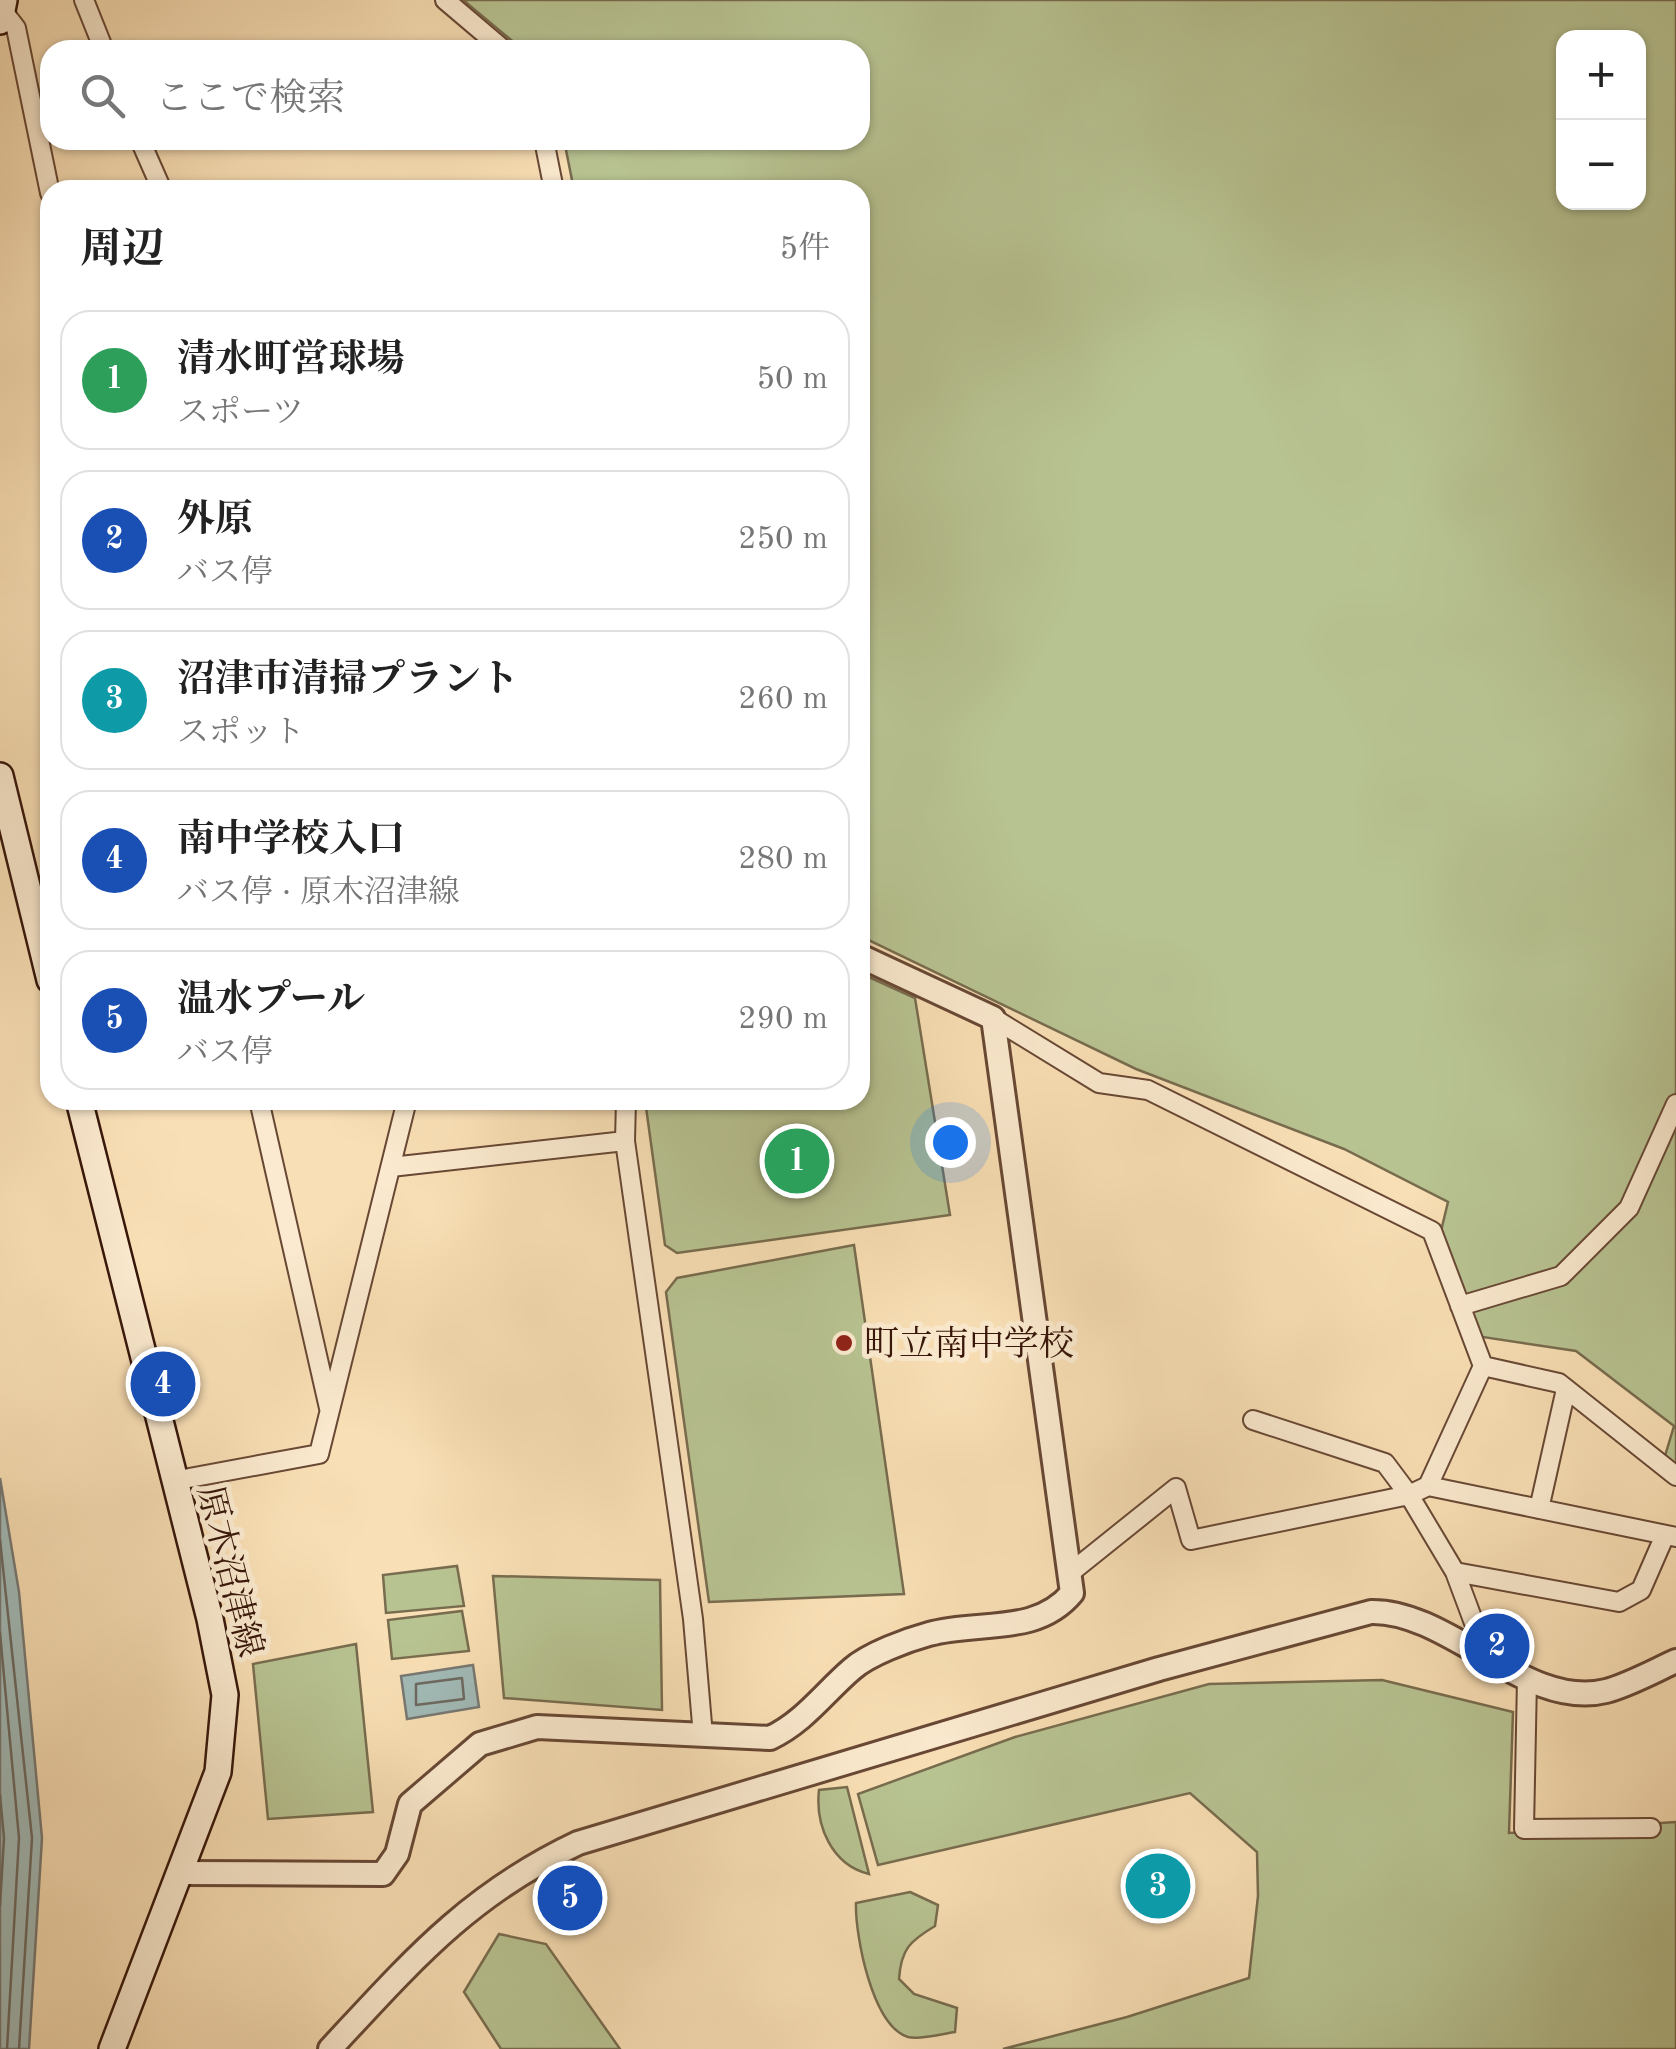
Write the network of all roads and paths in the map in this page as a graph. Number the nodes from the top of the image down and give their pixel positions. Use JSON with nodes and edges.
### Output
{"nodes":[{"id":1,"x":84,"y":0,"type":"edge"},
{"id":2,"x":445,"y":0,"type":"edge"},
{"id":3,"x":2,"y":10,"type":"edge"},
{"id":4,"x":100,"y":40,"type":"edge"},
{"id":5,"x":492,"y":40,"type":"edge"},
{"id":6,"x":40,"y":144,"type":"edge"},
{"id":7,"x":41,"y":150,"type":"edge"},
{"id":8,"x":144,"y":150,"type":"edge"},
{"id":9,"x":546,"y":150,"type":"edge"},
{"id":10,"x":47,"y":180,"type":"edge"},
{"id":11,"x":158,"y":180,"type":"edge"},
{"id":12,"x":552,"y":180,"type":"edge"},
{"id":13,"x":0,"y":776,"type":"edge"},
{"id":14,"x":40,"y":912,"type":"edge"},
{"id":15,"x":870,"y":961,"type":"edge"},
{"id":16,"x":993,"y":1018,"type":"junction"},
{"id":17,"x":1676,"y":1104,"type":"edge"},
{"id":18,"x":81,"y":1110,"type":"edge"},
{"id":19,"x":261,"y":1110,"type":"edge"},
{"id":20,"x":405,"y":1110,"type":"edge"},
{"id":21,"x":626,"y":1110,"type":"edge"},
{"id":22,"x":625,"y":1141,"type":"junction"},
{"id":23,"x":392,"y":1167,"type":"junction"},
{"id":24,"x":1460,"y":1306,"type":"junction"},
{"id":25,"x":1482,"y":1366,"type":"junction"},
{"id":26,"x":1566,"y":1389,"type":"junction"},
{"id":27,"x":330,"y":1414,"type":"junction"},
{"id":28,"x":1253,"y":1420,"type":"dead end"},
{"id":29,"x":1676,"y":1476,"type":"edge"},
{"id":30,"x":174,"y":1481,"type":"junction"},
{"id":31,"x":1428,"y":1486,"type":"junction"},
{"id":32,"x":1410,"y":1495,"type":"junction"},
{"id":33,"x":1540,"y":1509,"type":"junction"},
{"id":34,"x":1670,"y":1536,"type":"edge"},
{"id":35,"x":1070,"y":1572,"type":"junction"},
{"id":36,"x":1455,"y":1572,"type":"junction"},
{"id":37,"x":1486,"y":1655,"type":"junction"},
{"id":38,"x":1676,"y":1661,"type":"edge"},
{"id":39,"x":1527,"y":1679,"type":"junction"},
{"id":40,"x":703,"y":1736,"type":"junction"},
{"id":41,"x":1651,"y":1828,"type":"dead end"},
{"id":42,"x":182,"y":1873,"type":"junction"},
{"id":43,"x":112,"y":2049,"type":"edge"},
{"id":44,"x":330,"y":2049,"type":"edge"}],
"edges":[{"from":1,"to":4,"type":"street"},
{"from":2,"to":5,"type":"street"},
{"from":3,"to":6,"type":"street"},
{"from":7,"to":10,"type":"street"},
{"from":8,"to":11,"type":"street"},
{"from":9,"to":12,"type":"street"},
{"from":13,"to":14,"type":"main road"},
{"from":15,"to":16,"type":"street"},
{"from":16,"to":24,"type":"street"},
{"from":16,"to":35,"type":"street"},
{"from":17,"to":24,"type":"street"},
{"from":18,"to":30,"type":"main road","name":"原木沼津線"},
{"from":19,"to":27,"type":"street"},
{"from":20,"to":23,"type":"street"},
{"from":21,"to":22,"type":"street"},
{"from":22,"to":23,"type":"street"},
{"from":22,"to":40,"type":"street"},
{"from":23,"to":27,"type":"street"},
{"from":24,"to":25,"type":"street"},
{"from":25,"to":26,"type":"street"},
{"from":25,"to":31,"type":"street"},
{"from":26,"to":29,"type":"street"},
{"from":26,"to":33,"type":"street"},
{"from":27,"to":30,"type":"street"},
{"from":28,"to":32,"type":"street"},
{"from":30,"to":42,"type":"main road","name":"原木沼津線"},
{"from":31,"to":32,"type":"street"},
{"from":31,"to":33,"type":"street"},
{"from":32,"to":35,"type":"street"},
{"from":32,"to":36,"type":"street"},
{"from":33,"to":34,"type":"street"},
{"from":34,"to":36,"type":"street"},
{"from":35,"to":40,"type":"street"},
{"from":36,"to":37,"type":"street"},
{"from":37,"to":39,"type":"street"},
{"from":37,"to":44,"type":"street"},
{"from":38,"to":39,"type":"street"},
{"from":39,"to":41,"type":"street"},
{"from":40,"to":42,"type":"street"},
{"from":42,"to":43,"type":"main road","name":"原木沼津線"}]}
